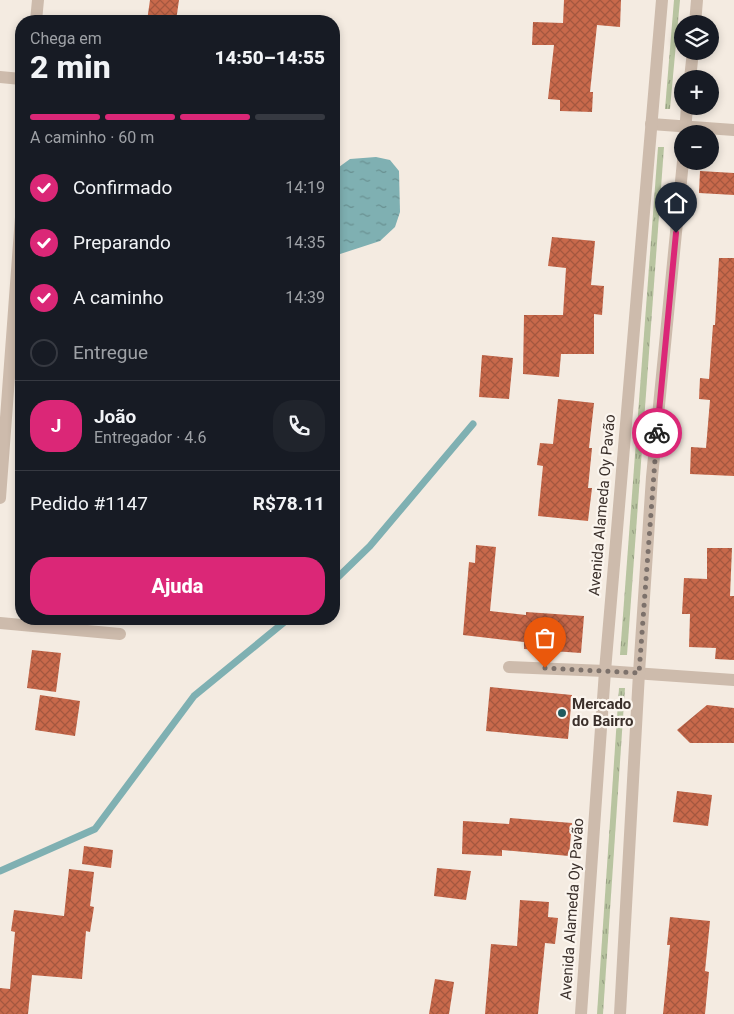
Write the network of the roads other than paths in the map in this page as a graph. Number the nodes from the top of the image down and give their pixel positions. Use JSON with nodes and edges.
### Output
{"nodes":[{"id":1,"x":38,"y":0,"type":"edge"},
{"id":2,"x":662,"y":0,"type":"edge"},
{"id":3,"x":697,"y":0,"type":"edge"},
{"id":4,"x":37,"y":15,"type":"edge"},
{"id":5,"x":696,"y":15,"type":"edge"},
{"id":6,"x":0,"y":77,"type":"edge"},
{"id":7,"x":15,"y":78,"type":"edge"},
{"id":8,"x":651,"y":124,"type":"junction"},
{"id":9,"x":674,"y":128,"type":"edge"},
{"id":10,"x":719,"y":130,"type":"edge"},
{"id":11,"x":734,"y":130,"type":"edge"},
{"id":12,"x":682,"y":170,"type":"edge"},
{"id":13,"x":15,"y":297,"type":"edge"},
{"id":14,"x":0,"y":498,"type":"edge"},
{"id":15,"x":0,"y":623,"type":"edge"},
{"id":16,"x":15,"y":624,"type":"edge"},
{"id":17,"x":22,"y":625,"type":"edge"},
{"id":18,"x":120,"y":634,"type":"dead end"},
{"id":19,"x":510,"y":667,"type":"dead end"},
{"id":20,"x":604,"y":671,"type":"junction"},
{"id":21,"x":639,"y":673,"type":"junction"},
{"id":22,"x":734,"y":680,"type":"edge"},
{"id":23,"x":581,"y":1014,"type":"edge"},
{"id":24,"x":620,"y":1014,"type":"edge"}],
"edges":[{"from":1,"to":4,"type":"street"},
{"from":2,"to":8,"type":"street","name":"Avenida Alameda Oy Pavão"},
{"from":3,"to":5,"type":"street"},
{"from":6,"to":7,"type":"street"},
{"from":8,"to":9,"type":"street"},
{"from":8,"to":20,"type":"street","name":"Avenida Alameda Oy Pavão"},
{"from":10,"to":11,"type":"street"},
{"from":12,"to":21,"type":"street"},
{"from":13,"to":14,"type":"street"},
{"from":15,"to":16,"type":"street"},
{"from":17,"to":18,"type":"street"},
{"from":19,"to":20,"type":"street"},
{"from":20,"to":21,"type":"street"},
{"from":20,"to":23,"type":"street","name":"Avenida Alameda Oy Pavão"},
{"from":21,"to":22,"type":"street"},
{"from":21,"to":24,"type":"street"}]}
